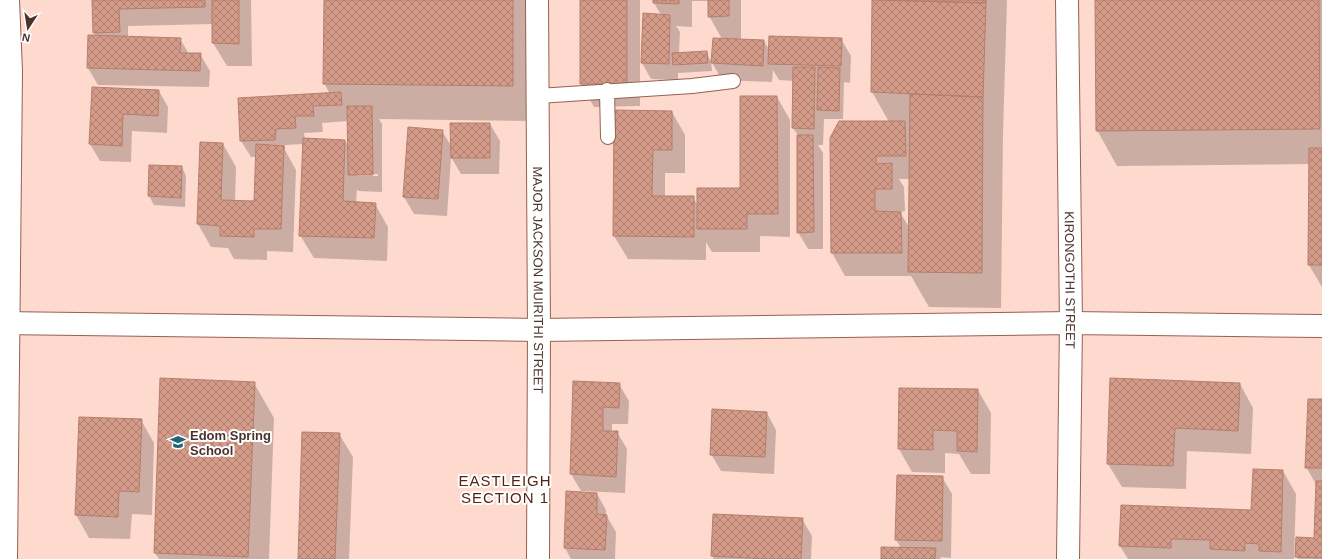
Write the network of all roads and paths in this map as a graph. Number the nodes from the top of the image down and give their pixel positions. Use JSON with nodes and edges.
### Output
{"nodes":[{"id":1,"x":8,"y":0,"type":"edge"},
{"id":2,"x":537,"y":0,"type":"edge"},
{"id":3,"x":1067,"y":0,"type":"edge"},
{"id":4,"x":6,"y":71,"type":"edge"},
{"id":5,"x":732,"y":81,"type":"dead end"},
{"id":6,"x":607,"y":90,"type":"junction"},
{"id":7,"x":538,"y":96,"type":"junction"},
{"id":8,"x":608,"y":137,"type":"dead end"},
{"id":9,"x":4,"y":323,"type":"edge"},
{"id":10,"x":1070,"y":323,"type":"junction"},
{"id":11,"x":1322,"y":326,"type":"edge"},
{"id":12,"x":539,"y":330,"type":"junction"},
{"id":13,"x":6,"y":559,"type":"edge"},
{"id":14,"x":538,"y":559,"type":"edge"},
{"id":15,"x":1068,"y":559,"type":"edge"}],
"edges":[{"from":1,"to":4,"type":"street"},
{"from":2,"to":7,"type":"street","name":"MAJOR JACKSON MUIRITHI STREET"},
{"from":3,"to":10,"type":"street","name":"KIRONGOTHI STREET"},
{"from":4,"to":9,"type":"street"},
{"from":5,"to":6,"type":"lane"},
{"from":6,"to":7,"type":"lane"},
{"from":6,"to":8,"type":"lane"},
{"from":7,"to":12,"type":"street","name":"MAJOR JACKSON MUIRITHI STREET"},
{"from":9,"to":12,"type":"street"},
{"from":9,"to":13,"type":"street"},
{"from":10,"to":11,"type":"street"},
{"from":10,"to":12,"type":"street"},
{"from":10,"to":15,"type":"street","name":"KIRONGOTHI STREET"},
{"from":12,"to":14,"type":"street","name":"MAJOR JACKSON MUIRITHI STREET"}]}
